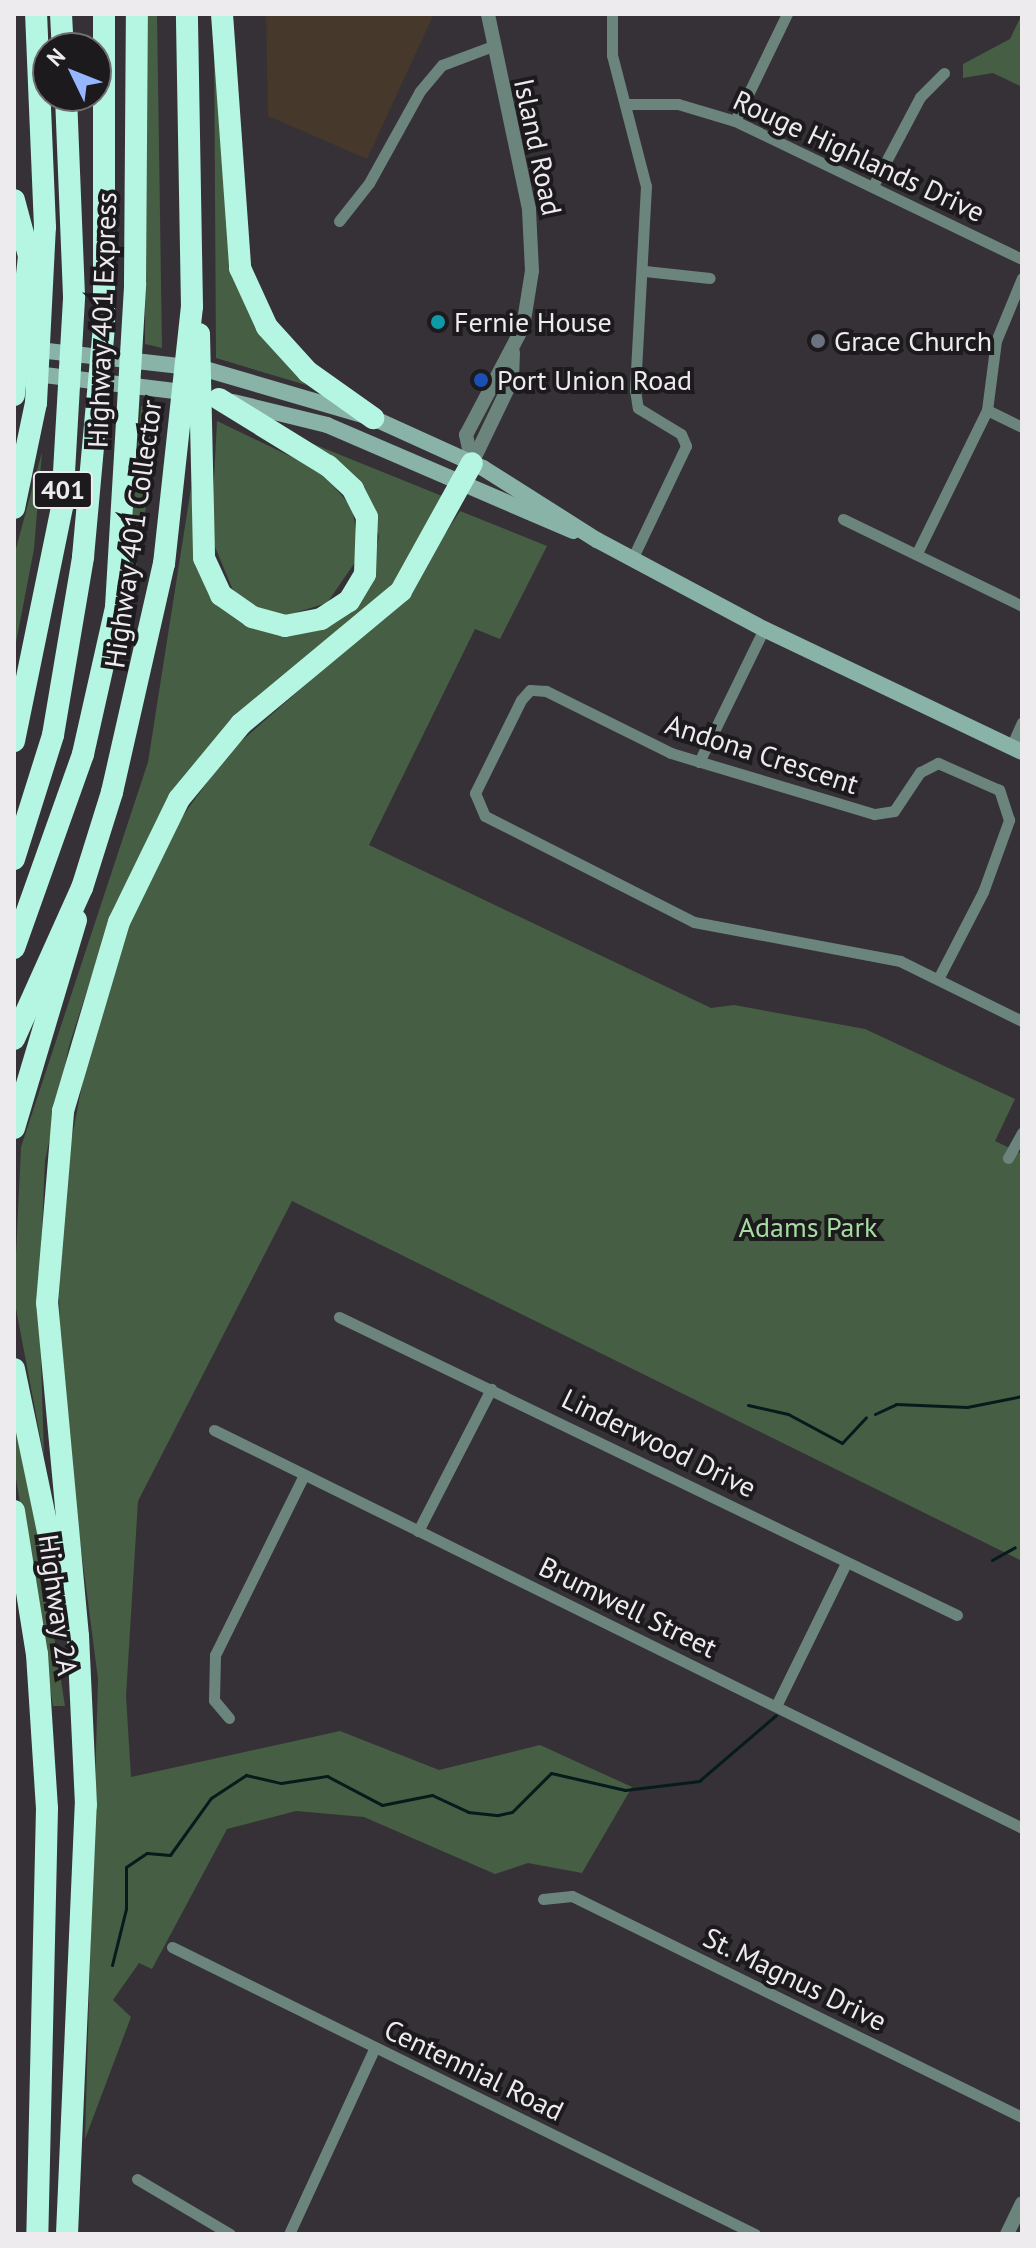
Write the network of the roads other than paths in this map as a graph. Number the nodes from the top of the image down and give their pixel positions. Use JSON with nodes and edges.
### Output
{"nodes":[{"id":1,"x":36,"y":14,"type":"edge"},
{"id":2,"x":104,"y":14,"type":"edge"},
{"id":3,"x":137,"y":14,"type":"edge"},
{"id":4,"x":187,"y":14,"type":"edge"},
{"id":5,"x":222,"y":14,"type":"edge"},
{"id":6,"x":488,"y":14,"type":"edge"},
{"id":7,"x":612,"y":14,"type":"edge"},
{"id":8,"x":787,"y":14,"type":"edge"},
{"id":9,"x":490,"y":47,"type":"junction"},
{"id":10,"x":944,"y":73,"type":"dead end"},
{"id":11,"x":626,"y":104,"type":"junction"},
{"id":12,"x":67,"y":112,"type":"edge"},
{"id":13,"x":735,"y":121,"type":"junction"},
{"id":14,"x":874,"y":184,"type":"junction"},
{"id":15,"x":14,"y":200,"type":"edge"},
{"id":16,"x":339,"y":221,"type":"dead end"},
{"id":17,"x":1022,"y":259,"type":"edge"},
{"id":18,"x":645,"y":271,"type":"junction"},
{"id":19,"x":710,"y":278,"type":"dead end"},
{"id":20,"x":1022,"y":278,"type":"edge"},
{"id":21,"x":192,"y":307,"type":"junction"},
{"id":22,"x":14,"y":348,"type":"edge"},
{"id":23,"x":14,"y":372,"type":"edge"},
{"id":24,"x":14,"y":395,"type":"edge"},
{"id":25,"x":219,"y":399,"type":"junction"},
{"id":26,"x":987,"y":410,"type":"junction"},
{"id":27,"x":373,"y":418,"type":"junction"},
{"id":28,"x":1022,"y":427,"type":"edge"},
{"id":29,"x":472,"y":463,"type":"junction"},
{"id":30,"x":463,"y":485,"type":"junction"},
{"id":31,"x":14,"y":508,"type":"edge"},
{"id":32,"x":843,"y":519,"type":"dead end"},
{"id":33,"x":597,"y":540,"type":"junction"},
{"id":34,"x":917,"y":553,"type":"junction"},
{"id":35,"x":632,"y":559,"type":"junction"},
{"id":36,"x":1022,"y":606,"type":"edge"},
{"id":37,"x":764,"y":629,"type":"junction"},
{"id":38,"x":1022,"y":722,"type":"edge"},
{"id":39,"x":14,"y":741,"type":"edge"},
{"id":40,"x":1016,"y":749,"type":"edge"},
{"id":41,"x":699,"y":762,"type":"junction"},
{"id":42,"x":14,"y":859,"type":"edge"},
{"id":43,"x":82,"y":888,"type":"junction"},
{"id":44,"x":14,"y":948,"type":"edge"},
{"id":45,"x":938,"y":979,"type":"junction"},
{"id":46,"x":1022,"y":1021,"type":"edge"},
{"id":47,"x":14,"y":1039,"type":"edge"},
{"id":48,"x":14,"y":1128,"type":"edge"},
{"id":49,"x":1022,"y":1133,"type":"edge"},
{"id":50,"x":1008,"y":1158,"type":"dead end"},
{"id":51,"x":339,"y":1317,"type":"dead end"},
{"id":52,"x":14,"y":1369,"type":"edge"},
{"id":53,"x":491,"y":1389,"type":"junction"},
{"id":54,"x":214,"y":1430,"type":"dead end"},
{"id":55,"x":303,"y":1477,"type":"junction"},
{"id":56,"x":14,"y":1511,"type":"edge"},
{"id":57,"x":418,"y":1531,"type":"junction"},
{"id":58,"x":846,"y":1563,"type":"junction"},
{"id":59,"x":14,"y":1593,"type":"edge"},
{"id":60,"x":957,"y":1615,"type":"dead end"},
{"id":61,"x":40,"y":1693,"type":"junction"},
{"id":62,"x":776,"y":1706,"type":"junction"},
{"id":63,"x":229,"y":1718,"type":"dead end"},
{"id":64,"x":86,"y":1805,"type":"junction"},
{"id":65,"x":1022,"y":1828,"type":"edge"},
{"id":66,"x":543,"y":1899,"type":"dead end"},
{"id":67,"x":172,"y":1947,"type":"dead end"},
{"id":68,"x":374,"y":2049,"type":"junction"},
{"id":69,"x":1022,"y":2117,"type":"edge"},
{"id":70,"x":137,"y":2179,"type":"dead end"},
{"id":71,"x":1022,"y":2203,"type":"edge"},
{"id":72,"x":37,"y":2234,"type":"edge"},
{"id":73,"x":67,"y":2234,"type":"edge"},
{"id":74,"x":230,"y":2234,"type":"edge"},
{"id":75,"x":289,"y":2234,"type":"edge"},
{"id":76,"x":755,"y":2234,"type":"edge"},
{"id":77,"x":1007,"y":2234,"type":"edge"}],
"edges":[{"from":1,"to":31,"type":"highway"},
{"from":2,"to":42,"type":"highway","name":"Highway 401 Express","number":"401"},
{"from":3,"to":44,"type":"highway","name":"Highway 401 Express","number":"401"},
{"from":4,"to":21,"type":"highway","name":"Highway 401 Collector"},
{"from":5,"to":27,"type":"highway"},
{"from":6,"to":9,"type":"street","name":"Island Road"},
{"from":7,"to":11,"type":"street"},
{"from":8,"to":13,"type":"street"},
{"from":9,"to":16,"type":"street","name":"Island Road"},
{"from":9,"to":29,"type":"street","name":"Island Road"},
{"from":10,"to":14,"type":"street"},
{"from":11,"to":13,"type":"street","name":"Rouge Highlands Drive"},
{"from":11,"to":18,"type":"street"},
{"from":12,"to":39,"type":"highway","number":"401"},
{"from":13,"to":14,"type":"street","name":"Rouge Highlands Drive"},
{"from":14,"to":17,"type":"street","name":"Rouge Highlands Drive"},
{"from":15,"to":24,"type":"highway"},
{"from":18,"to":19,"type":"street"},
{"from":18,"to":35,"type":"street"},
{"from":20,"to":26,"type":"street"},
{"from":21,"to":25,"type":"highway"},
{"from":21,"to":43,"type":"highway","name":"Highway 401 Collector"},
{"from":22,"to":27,"type":"main road"},
{"from":23,"to":25,"type":"main road"},
{"from":25,"to":30,"type":"main road"},
{"from":26,"to":28,"type":"street"},
{"from":26,"to":34,"type":"street"},
{"from":27,"to":29,"type":"main road"},
{"from":29,"to":30,"type":"highway"},
{"from":29,"to":33,"type":"main road"},
{"from":30,"to":33,"type":"main road"},
{"from":30,"to":64,"type":"highway"},
{"from":32,"to":34,"type":"street"},
{"from":33,"to":35,"type":"main road"},
{"from":34,"to":36,"type":"street"},
{"from":35,"to":37,"type":"main road"},
{"from":37,"to":40,"type":"main road"},
{"from":37,"to":41,"type":"street"},
{"from":38,"to":40,"type":"street"},
{"from":41,"to":45,"type":"street","name":"Andona Crescent"},
{"from":41,"to":45,"type":"street","name":"Andona Crescent"},
{"from":43,"to":47,"type":"highway","name":"Highway 401 Collector"},
{"from":43,"to":48,"type":"highway"},
{"from":45,"to":46,"type":"street","name":"Andona Crescent"},
{"from":49,"to":50,"type":"street"},
{"from":51,"to":53,"type":"street","name":"Linderwood Drive"},
{"from":52,"to":64,"type":"highway"},
{"from":53,"to":57,"type":"street"},
{"from":53,"to":58,"type":"street","name":"Linderwood Drive"},
{"from":54,"to":55,"type":"street","name":"Brumwell Street"},
{"from":55,"to":57,"type":"street","name":"Brumwell Street"},
{"from":55,"to":63,"type":"street"},
{"from":56,"to":61,"type":"highway","name":"Highway 2A"},
{"from":57,"to":62,"type":"street","name":"Brumwell Street"},
{"from":58,"to":60,"type":"street","name":"Linderwood Drive"},
{"from":58,"to":62,"type":"street"},
{"from":59,"to":61,"type":"highway"},
{"from":61,"to":72,"type":"highway","name":"Highway 2A"},
{"from":62,"to":65,"type":"street","name":"Brumwell Street"},
{"from":64,"to":73,"type":"highway"},
{"from":66,"to":69,"type":"street","name":"St. Magnus Drive"},
{"from":67,"to":68,"type":"street","name":"Centennial Road"},
{"from":68,"to":75,"type":"street"},
{"from":68,"to":76,"type":"street","name":"Centennial Road"},
{"from":70,"to":74,"type":"street"},
{"from":71,"to":77,"type":"street"}]}
